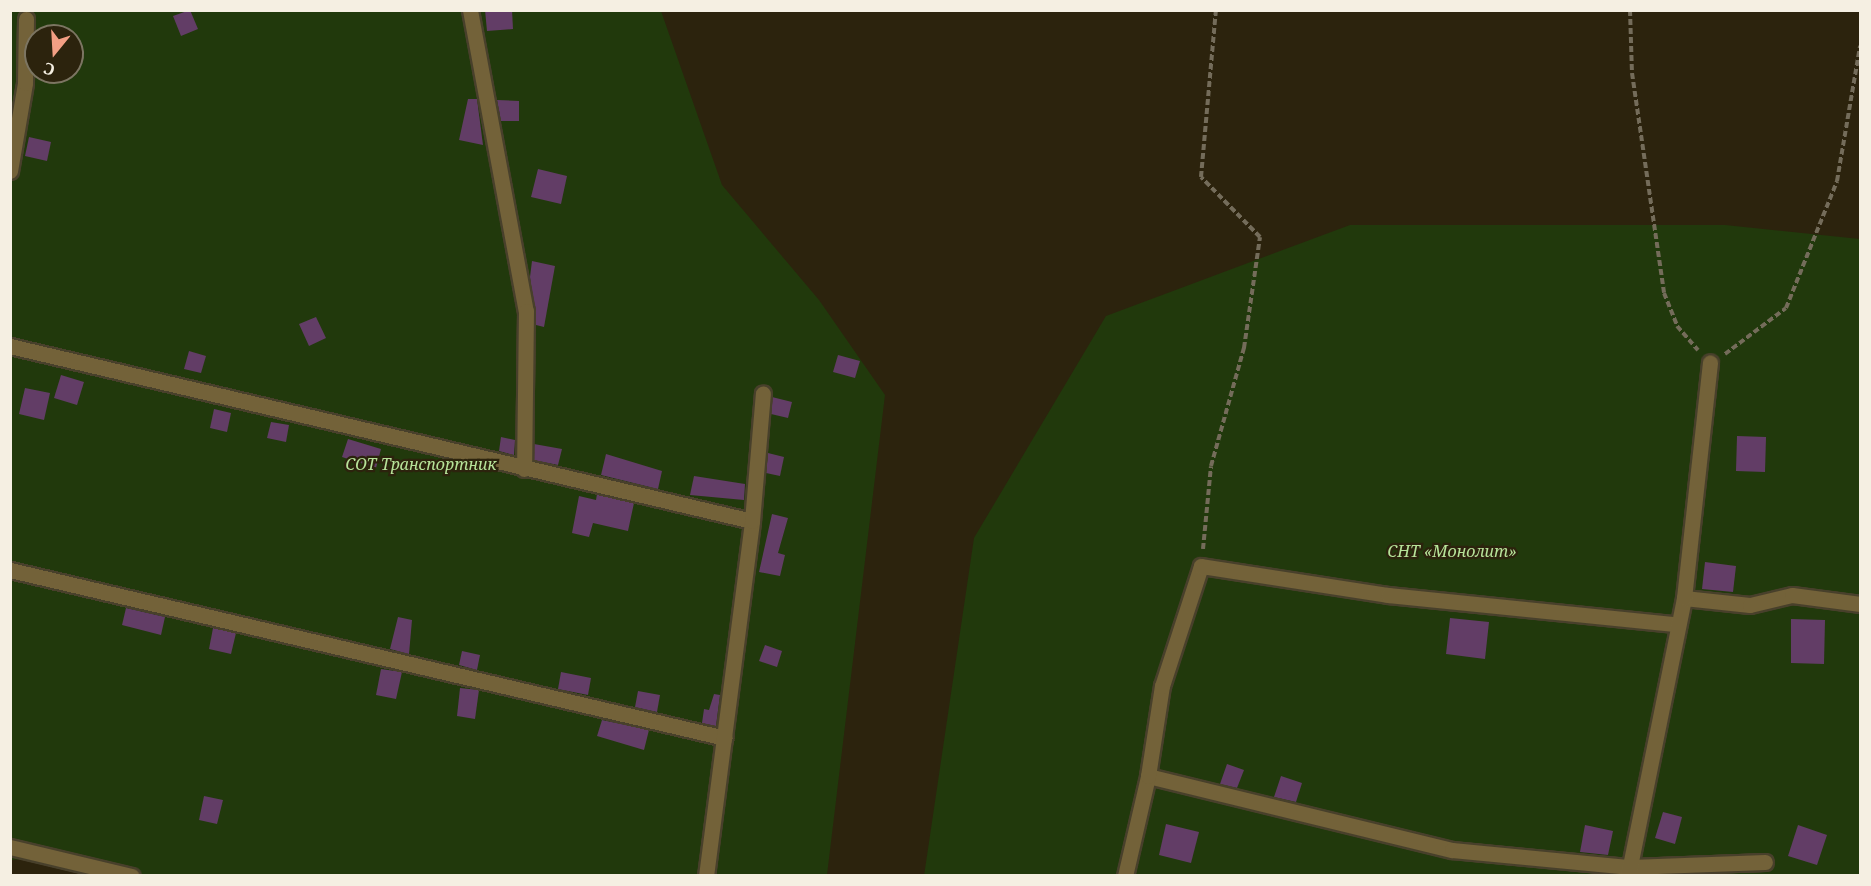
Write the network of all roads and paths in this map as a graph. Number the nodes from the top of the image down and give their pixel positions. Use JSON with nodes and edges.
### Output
{"nodes":[{"id":1,"x":470,"y":10,"type":"edge"},
{"id":2,"x":1216,"y":10,"type":"edge"},
{"id":3,"x":1630,"y":10,"type":"edge"},
{"id":4,"x":26,"y":19,"type":"dead end"},
{"id":5,"x":1860,"y":46,"type":"edge"},
{"id":6,"x":10,"y":171,"type":"edge"},
{"id":7,"x":10,"y":346,"type":"edge"},
{"id":8,"x":1710,"y":362,"type":"junction"},
{"id":9,"x":763,"y":393,"type":"dead end"},
{"id":10,"x":524,"y":469,"type":"junction"},
{"id":11,"x":752,"y":520,"type":"junction"},
{"id":12,"x":1201,"y":566,"type":"junction"},
{"id":13,"x":10,"y":570,"type":"edge"},
{"id":14,"x":1684,"y":598,"type":"junction"},
{"id":15,"x":1860,"y":604,"type":"edge"},
{"id":16,"x":1675,"y":624,"type":"junction"},
{"id":17,"x":725,"y":738,"type":"junction"},
{"id":18,"x":1148,"y":776,"type":"junction"},
{"id":19,"x":10,"y":847,"type":"edge"},
{"id":20,"x":1765,"y":862,"type":"dead end"},
{"id":21,"x":1629,"y":871,"type":"edge"},
{"id":22,"x":132,"y":876,"type":"edge"},
{"id":23,"x":706,"y":876,"type":"edge"},
{"id":24,"x":1125,"y":876,"type":"edge"}],
"edges":[{"from":1,"to":10,"type":"lane"},
{"from":2,"to":12,"type":"path"},
{"from":3,"to":8,"type":"path"},
{"from":4,"to":6,"type":"lane"},
{"from":5,"to":8,"type":"path"},
{"from":7,"to":10,"type":"lane"},
{"from":8,"to":14,"type":"lane"},
{"from":9,"to":11,"type":"lane"},
{"from":10,"to":11,"type":"lane"},
{"from":11,"to":17,"type":"lane"},
{"from":12,"to":16,"type":"lane"},
{"from":12,"to":18,"type":"lane"},
{"from":13,"to":17,"type":"lane"},
{"from":14,"to":15,"type":"lane"},
{"from":14,"to":16,"type":"lane"},
{"from":16,"to":21,"type":"lane"},
{"from":17,"to":23,"type":"lane"},
{"from":18,"to":21,"type":"lane"},
{"from":18,"to":24,"type":"lane"},
{"from":19,"to":22,"type":"lane"},
{"from":20,"to":21,"type":"lane"}]}
